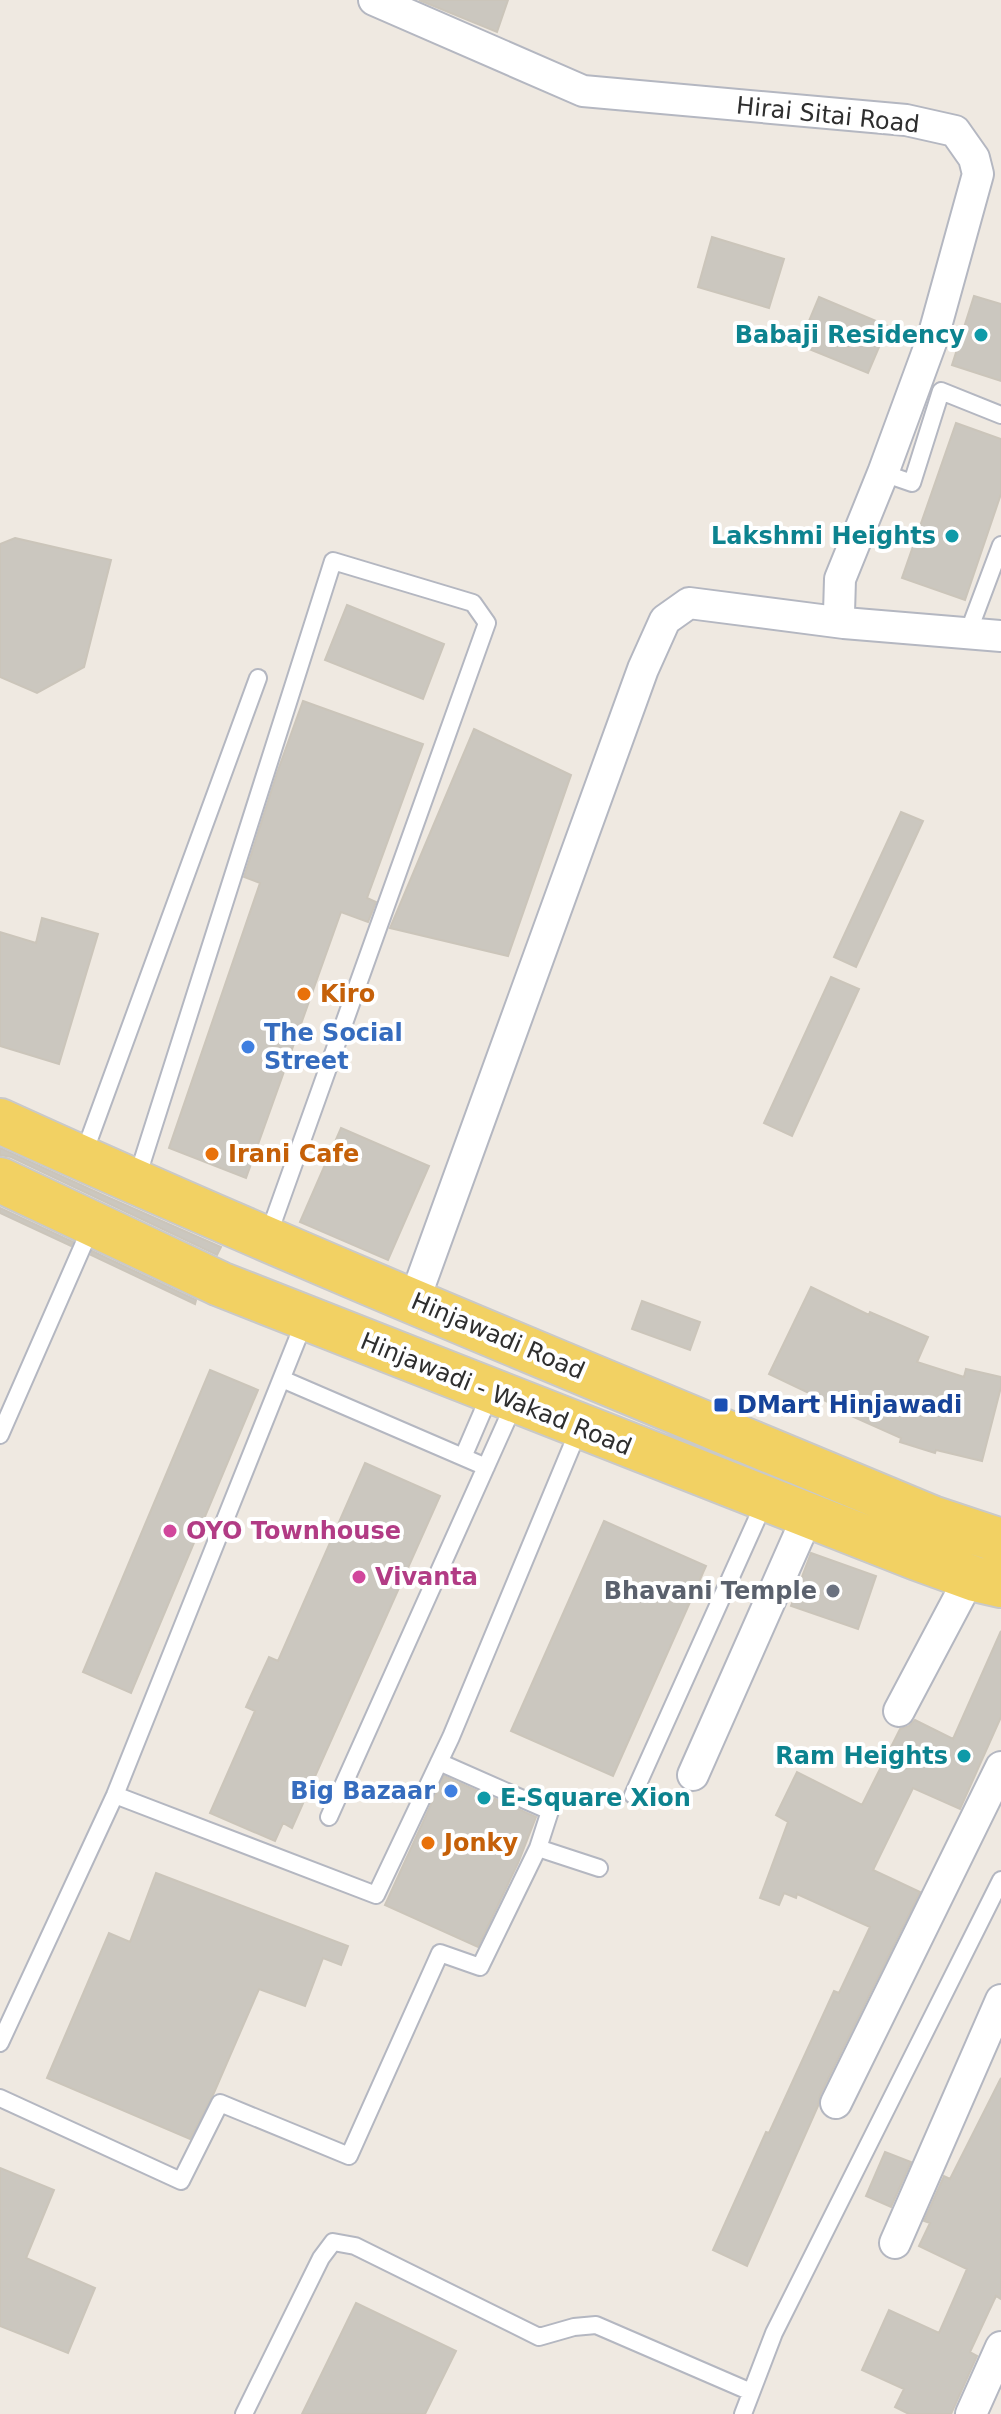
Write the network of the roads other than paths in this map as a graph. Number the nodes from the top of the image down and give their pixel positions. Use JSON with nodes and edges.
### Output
{"nodes":[{"id":1,"x":374,"y":0,"type":"edge"},
{"id":2,"x":1001,"y":415,"type":"edge"},
{"id":3,"x":883,"y":473,"type":"junction"},
{"id":4,"x":1001,"y":545,"type":"edge"},
{"id":5,"x":844,"y":623,"type":"junction"},
{"id":6,"x":968,"y":633,"type":"junction"},
{"id":7,"x":1001,"y":636,"type":"edge"},
{"id":8,"x":258,"y":678,"type":"dead end"},
{"id":9,"x":0,"y":1121,"type":"edge"},
{"id":10,"x":82,"y":1158,"type":"junction"},
{"id":11,"x":0,"y":1180,"type":"edge"},
{"id":12,"x":135,"y":1182,"type":"junction"},
{"id":13,"x":92,"y":1224,"type":"junction"},
{"id":14,"x":267,"y":1238,"type":"junction"},
{"id":15,"x":414,"y":1301,"type":"junction"},
{"id":16,"x":306,"y":1318,"type":"junction"},
{"id":17,"x":282,"y":1379,"type":"junction"},
{"id":18,"x":503,"y":1397,"type":"junction"},
{"id":19,"x":580,"y":1427,"type":"junction"},
{"id":20,"x":0,"y":1435,"type":"edge"},
{"id":21,"x":463,"y":1457,"type":"junction"},
{"id":22,"x":486,"y":1467,"type":"junction"},
{"id":23,"x":766,"y":1499,"type":"junction"},
{"id":24,"x":808,"y":1515,"type":"junction"},
{"id":25,"x":1001,"y":1541,"type":"edge"},
{"id":26,"x":985,"y":1581,"type":"edge"},
{"id":27,"x":899,"y":1711,"type":"dead end"},
{"id":28,"x":439,"y":1762,"type":"junction"},
{"id":29,"x":1001,"y":1767,"type":"edge"},
{"id":30,"x":693,"y":1775,"type":"dead end"},
{"id":31,"x":115,"y":1795,"type":"junction"},
{"id":32,"x":633,"y":1795,"type":"dead end"},
{"id":33,"x":329,"y":1817,"type":"dead end"},
{"id":34,"x":538,"y":1848,"type":"junction"},
{"id":35,"x":599,"y":1868,"type":"dead end"},
{"id":36,"x":1001,"y":1880,"type":"edge"},
{"id":37,"x":1001,"y":2000,"type":"edge"},
{"id":38,"x":0,"y":2043,"type":"edge"},
{"id":39,"x":0,"y":2098,"type":"edge"},
{"id":40,"x":836,"y":2103,"type":"dead end"},
{"id":41,"x":895,"y":2243,"type":"dead end"},
{"id":42,"x":1001,"y":2347,"type":"edge"},
{"id":43,"x":751,"y":2392,"type":"junction"},
{"id":44,"x":244,"y":2414,"type":"edge"},
{"id":45,"x":743,"y":2414,"type":"edge"},
{"id":46,"x":971,"y":2414,"type":"edge"}],
"edges":[{"from":1,"to":3,"type":"street","name":"Hirai Sitai Road"},
{"from":2,"to":3,"type":"lane"},
{"from":3,"to":5,"type":"street","name":"Hirai Sitai Road"},
{"from":4,"to":6,"type":"lane"},
{"from":5,"to":6,"type":"street"},
{"from":5,"to":15,"type":"street"},
{"from":6,"to":7,"type":"street"},
{"from":8,"to":10,"type":"lane"},
{"from":9,"to":10,"type":"main road","name":"Hinjawadi Road"},
{"from":10,"to":12,"type":"main road","name":"Hinjawadi Road"},
{"from":11,"to":13,"type":"main road","name":"Hinjawadi - Wakad Road"},
{"from":12,"to":14,"type":"main road","name":"Hinjawadi Road"},
{"from":12,"to":14,"type":"lane"},
{"from":13,"to":16,"type":"main road","name":"Hinjawadi - Wakad Road"},
{"from":13,"to":20,"type":"lane"},
{"from":14,"to":15,"type":"main road","name":"Hinjawadi Road"},
{"from":15,"to":25,"type":"main road","name":"Hinjawadi Road"},
{"from":16,"to":17,"type":"lane"},
{"from":16,"to":18,"type":"main road","name":"Hinjawadi - Wakad Road"},
{"from":17,"to":21,"type":"lane"},
{"from":17,"to":31,"type":"lane"},
{"from":18,"to":19,"type":"main road","name":"Hinjawadi - Wakad Road"},
{"from":18,"to":21,"type":"lane"},
{"from":18,"to":22,"type":"lane"},
{"from":19,"to":23,"type":"main road","name":"Hinjawadi - Wakad Road"},
{"from":19,"to":28,"type":"lane"},
{"from":21,"to":22,"type":"lane"},
{"from":22,"to":33,"type":"lane"},
{"from":23,"to":24,"type":"main road","name":"Hinjawadi - Wakad Road"},
{"from":23,"to":32,"type":"lane"},
{"from":24,"to":26,"type":"main road","name":"Hinjawadi - Wakad Road"},
{"from":24,"to":30,"type":"street"},
{"from":26,"to":27,"type":"street"},
{"from":28,"to":31,"type":"lane"},
{"from":28,"to":34,"type":"lane"},
{"from":29,"to":40,"type":"street"},
{"from":31,"to":38,"type":"lane"},
{"from":34,"to":35,"type":"lane"},
{"from":34,"to":39,"type":"lane"},
{"from":36,"to":43,"type":"lane"},
{"from":37,"to":41,"type":"street"},
{"from":42,"to":46,"type":"street"},
{"from":43,"to":44,"type":"lane"},
{"from":43,"to":45,"type":"lane"}]}
